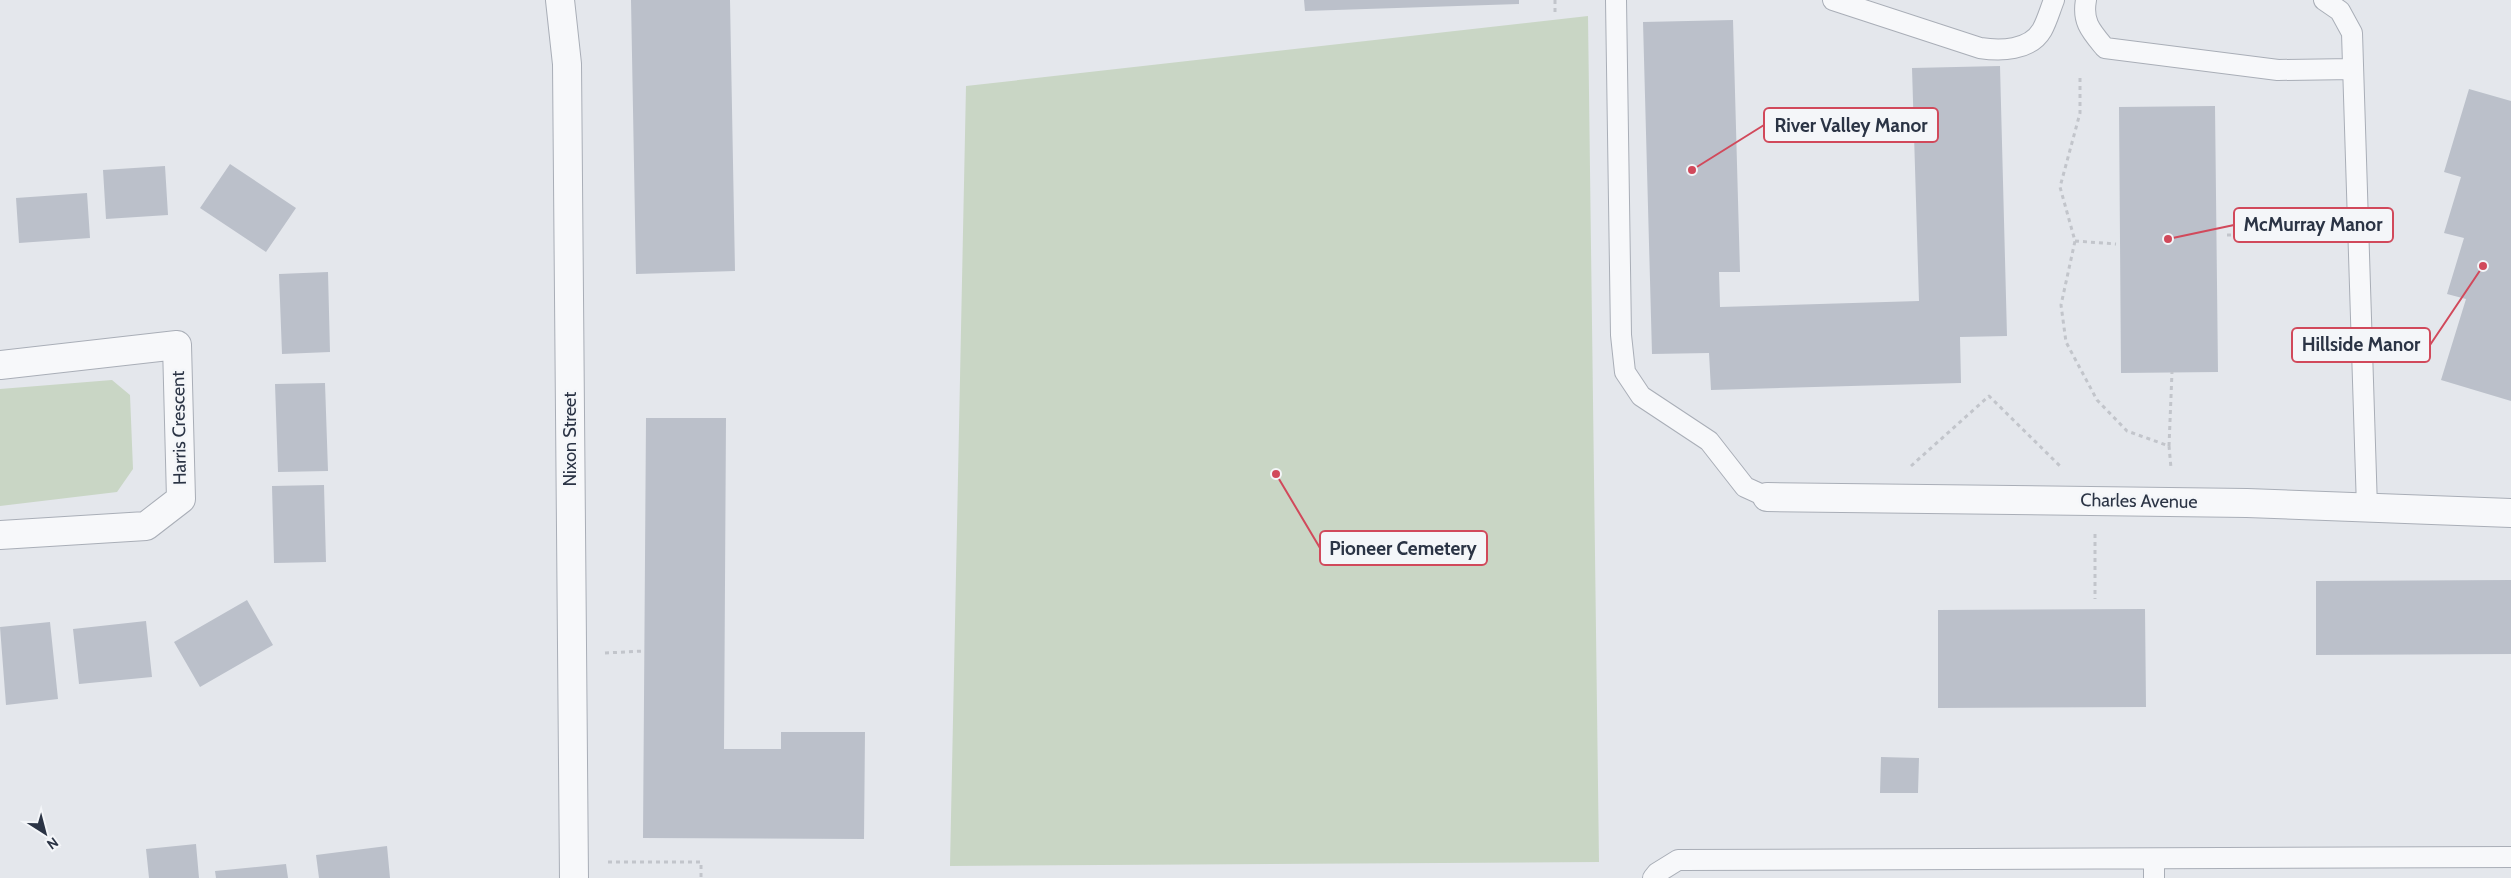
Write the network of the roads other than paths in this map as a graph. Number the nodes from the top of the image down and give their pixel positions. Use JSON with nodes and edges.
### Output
{"nodes":[{"id":1,"x":560,"y":0,"type":"edge"},
{"id":2,"x":1616,"y":0,"type":"edge"},
{"id":3,"x":1833,"y":0,"type":"edge"},
{"id":4,"x":2054,"y":0,"type":"edge"},
{"id":5,"x":2086,"y":0,"type":"edge"},
{"id":6,"x":2324,"y":0,"type":"edge"},
{"id":7,"x":2353,"y":69,"type":"junction"},
{"id":8,"x":0,"y":365,"type":"edge"},
{"id":9,"x":1767,"y":497,"type":"joint"},
{"id":10,"x":2367,"y":508,"type":"junction"},
{"id":11,"x":2511,"y":513,"type":"edge"},
{"id":12,"x":0,"y":535,"type":"edge"},
{"id":13,"x":2511,"y":857,"type":"edge"},
{"id":14,"x":2154,"y":868,"type":"edge"},
{"id":15,"x":574,"y":870,"type":"edge"},
{"id":16,"x":1653,"y":878,"type":"edge"}],
"edges":[{"from":1,"to":15,"type":"street","name":"Nixon Street"},
{"from":2,"to":9,"type":"lane"},
{"from":3,"to":4,"type":"lane"},
{"from":5,"to":7,"type":"lane"},
{"from":6,"to":7,"type":"lane"},
{"from":7,"to":10,"type":"lane"},
{"from":8,"to":12,"type":"street","name":"Harris Crescent"},
{"from":9,"to":10,"type":"street","name":"Charles Avenue"},
{"from":10,"to":11,"type":"street","name":"Charles Avenue"},
{"from":13,"to":14,"type":"lane"},
{"from":14,"to":16,"type":"lane"}]}
